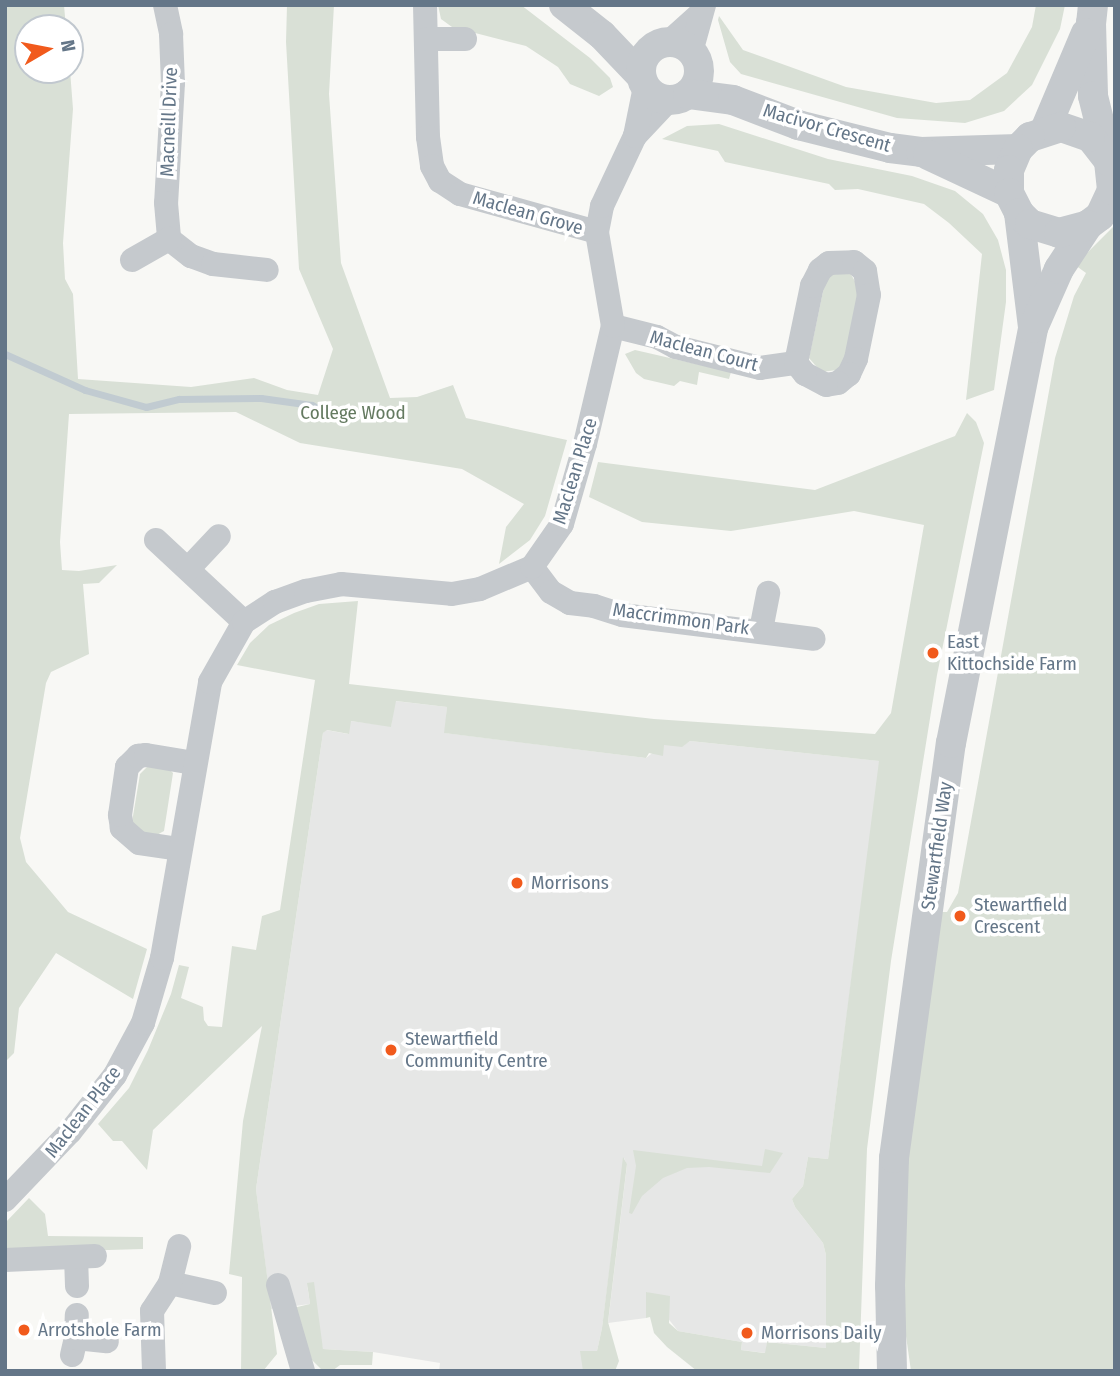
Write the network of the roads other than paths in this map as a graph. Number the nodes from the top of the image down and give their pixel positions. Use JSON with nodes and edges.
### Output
{"nodes":[{"id":1,"x":165,"y":5,"type":"edge"},
{"id":2,"x":425,"y":5,"type":"edge"},
{"id":3,"x":564,"y":5,"type":"edge"},
{"id":4,"x":702,"y":9,"type":"edge"},
{"id":5,"x":1092,"y":14,"type":"edge"},
{"id":6,"x":427,"y":38,"type":"junction"},
{"id":7,"x":465,"y":38,"type":"dead end"},
{"id":8,"x":669,"y":72,"type":"junction"},
{"id":9,"x":1045,"y":130,"type":"junction"},
{"id":10,"x":1018,"y":149,"type":"junction"},
{"id":11,"x":921,"y":152,"type":"junction"},
{"id":12,"x":1110,"y":161,"type":"junction"},
{"id":13,"x":1014,"y":203,"type":"junction"},
{"id":14,"x":1088,"y":225,"type":"junction"},
{"id":15,"x":597,"y":232,"type":"junction"},
{"id":16,"x":169,"y":239,"type":"junction"},
{"id":17,"x":132,"y":260,"type":"dead end"},
{"id":18,"x":267,"y":270,"type":"dead end"},
{"id":19,"x":613,"y":326,"type":"junction"},
{"id":20,"x":1033,"y":328,"type":"junction"},
{"id":21,"x":796,"y":363,"type":"junction"},
{"id":22,"x":219,"y":536,"type":"dead end"},
{"id":23,"x":156,"y":540,"type":"dead end"},
{"id":24,"x":532,"y":567,"type":"junction"},
{"id":25,"x":188,"y":569,"type":"junction"},
{"id":26,"x":768,"y":593,"type":"dead end"},
{"id":27,"x":244,"y":622,"type":"junction"},
{"id":28,"x":761,"y":630,"type":"junction"},
{"id":29,"x":814,"y":639,"type":"dead end"},
{"id":30,"x":194,"y":763,"type":"junction"},
{"id":31,"x":179,"y":849,"type":"junction"},
{"id":32,"x":5,"y":1200,"type":"edge"},
{"id":33,"x":179,"y":1246,"type":"dead end"},
{"id":34,"x":5,"y":1259,"type":"edge"},
{"id":35,"x":170,"y":1283,"type":"junction"},
{"id":36,"x":278,"y":1285,"type":"dead end"},
{"id":37,"x":76,"y":1286,"type":"dead end"},
{"id":38,"x":215,"y":1293,"type":"dead end"},
{"id":39,"x":75,"y":1336,"type":"dead end"},
{"id":40,"x":107,"y":1341,"type":"dead end"},
{"id":41,"x":154,"y":1371,"type":"edge"},
{"id":42,"x":303,"y":1371,"type":"edge"},
{"id":43,"x":892,"y":1371,"type":"edge"}],
"edges":[{"from":1,"to":16,"type":"street","name":"Macneill Drive"},
{"from":2,"to":6,"type":"street","name":"Maclean Grove"},
{"from":3,"to":8,"type":"street","name":"Macivor Crescent"},
{"from":4,"to":8,"type":"street","name":"Maclean Place"},
{"from":5,"to":9,"type":"street"},
{"from":5,"to":12,"type":"street"},
{"from":6,"to":7,"type":"street"},
{"from":6,"to":15,"type":"street","name":"Maclean Grove"},
{"from":8,"to":11,"type":"street","name":"Macivor Crescent"},
{"from":8,"to":15,"type":"street","name":"Maclean Place"},
{"from":9,"to":10,"type":"street"},
{"from":9,"to":12,"type":"street"},
{"from":10,"to":11,"type":"street","name":"Macivor Crescent"},
{"from":10,"to":13,"type":"street"},
{"from":11,"to":13,"type":"street","name":"Macivor Crescent"},
{"from":12,"to":14,"type":"street"},
{"from":13,"to":14,"type":"street"},
{"from":13,"to":20,"type":"street","name":"Stewartfield Way"},
{"from":14,"to":20,"type":"street","name":"Stewartfield Way"},
{"from":15,"to":19,"type":"street","name":"Maclean Place"},
{"from":16,"to":17,"type":"street"},
{"from":16,"to":18,"type":"street"},
{"from":19,"to":21,"type":"street","name":"Maclean Court"},
{"from":19,"to":24,"type":"street","name":"Maclean Place"},
{"from":20,"to":43,"type":"street","name":"Stewartfield Way"},
{"from":21,"to":21,"type":"street"},
{"from":22,"to":25,"type":"street"},
{"from":23,"to":25,"type":"street"},
{"from":24,"to":27,"type":"street","name":"Maclean Place"},
{"from":24,"to":28,"type":"street","name":"Maccrimmon Park"},
{"from":25,"to":27,"type":"street"},
{"from":26,"to":28,"type":"street","name":"Maccrimmon Park"},
{"from":27,"to":30,"type":"street","name":"Maclean Place"},
{"from":28,"to":29,"type":"street","name":"Maccrimmon Park"},
{"from":30,"to":31,"type":"street","name":"Maclean Place"},
{"from":30,"to":31,"type":"street"},
{"from":31,"to":32,"type":"street","name":"Maclean Place"},
{"from":33,"to":35,"type":"street"},
{"from":34,"to":37,"type":"street"},
{"from":35,"to":38,"type":"street"},
{"from":35,"to":41,"type":"street"},
{"from":36,"to":42,"type":"street"},
{"from":39,"to":40,"type":"street"}]}
